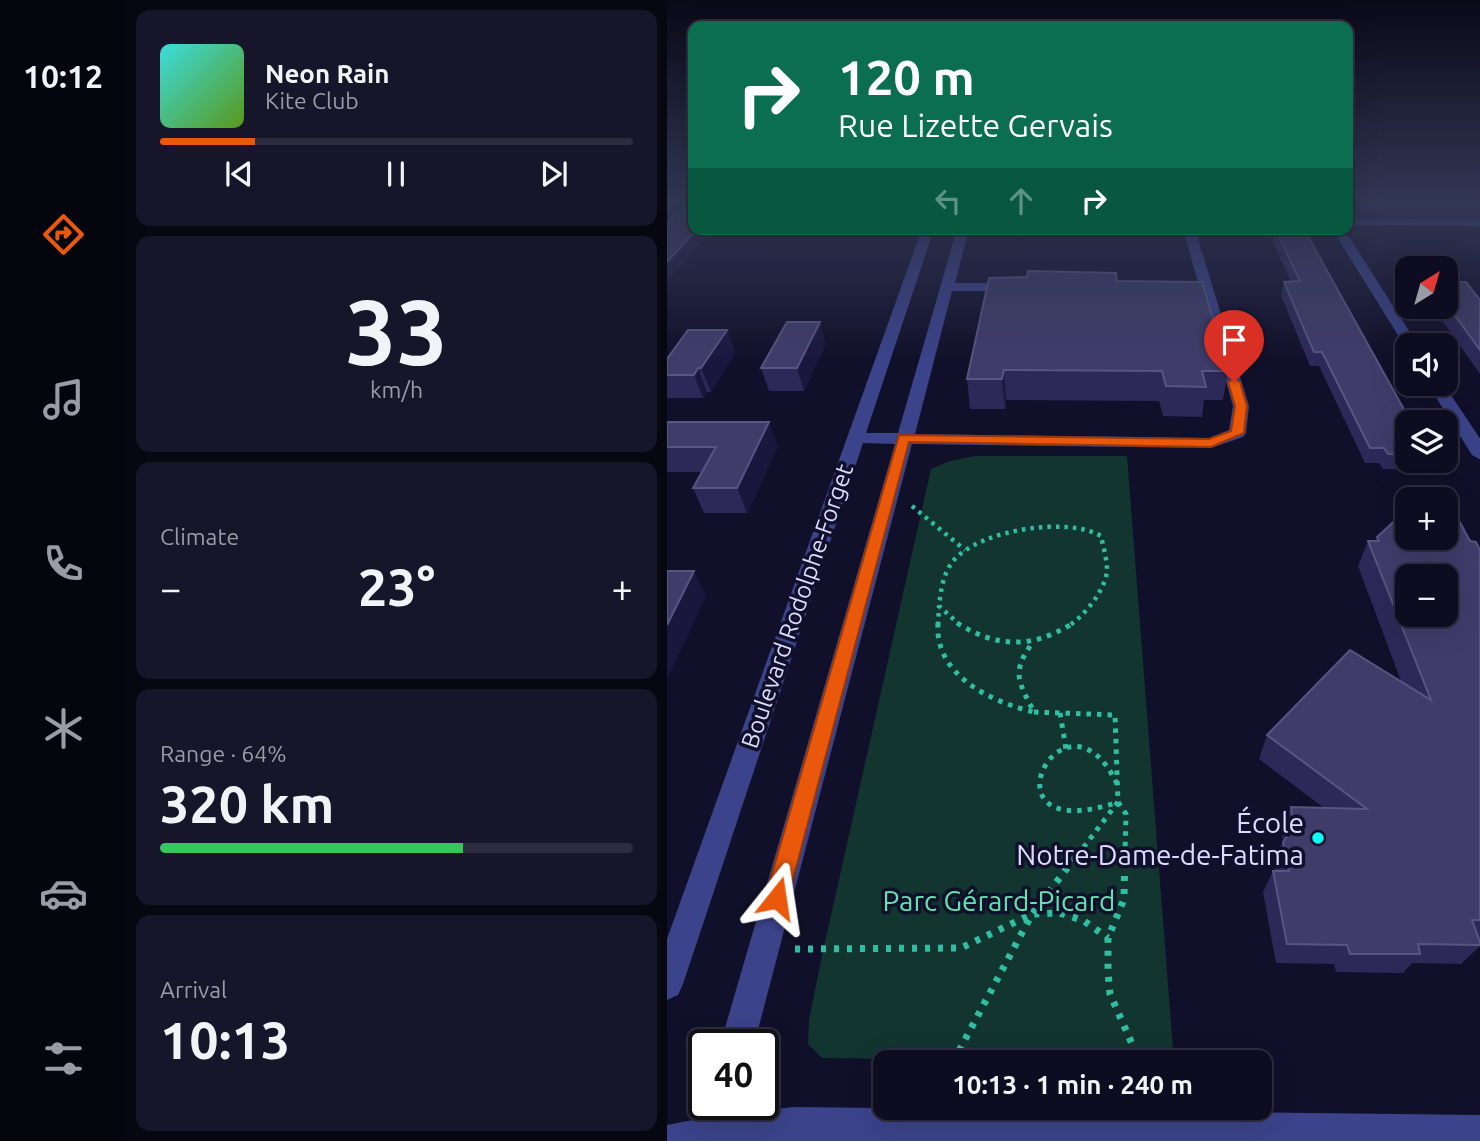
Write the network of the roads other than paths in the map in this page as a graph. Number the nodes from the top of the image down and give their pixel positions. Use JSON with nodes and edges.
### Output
{"nodes":[{"id":1,"x":919,"y":254,"type":"edge"},
{"id":2,"x":956,"y":254,"type":"edge"},
{"id":3,"x":1194,"y":254,"type":"edge"},
{"id":4,"x":1354,"y":254,"type":"edge"},
{"id":5,"x":946,"y":287,"type":"junction"},
{"id":6,"x":1030,"y":287,"type":"edge"},
{"id":7,"x":1403,"y":333,"type":"edge"},
{"id":8,"x":1443,"y":396,"type":"edge"},
{"id":9,"x":855,"y":438,"type":"junction"},
{"id":10,"x":904,"y":438,"type":"junction"},
{"id":11,"x":1480,"y":455,"type":"edge"},
{"id":12,"x":667,"y":984,"type":"edge"},
{"id":13,"x":741,"y":1029,"type":"edge"},
{"id":14,"x":714,"y":1127,"type":"edge"},
{"id":15,"x":1480,"y":1133,"type":"edge"},
{"id":16,"x":1379,"y":1137,"type":"edge"},
{"id":17,"x":673,"y":1141,"type":"edge"}],
"edges":[{"from":1,"to":9,"type":"street","name":"Boulevard Rodolphe-Forget"},
{"from":2,"to":5,"type":"street","name":"Boulevard Rodolphe-Forget"},
{"from":3,"to":10,"type":"street"},
{"from":4,"to":7,"type":"street"},
{"from":5,"to":6,"type":"street"},
{"from":5,"to":10,"type":"street","name":"Boulevard Rodolphe-Forget"},
{"from":8,"to":11,"type":"street"},
{"from":9,"to":10,"type":"street"},
{"from":9,"to":12,"type":"street","name":"Boulevard Rodolphe-Forget"},
{"from":10,"to":13,"type":"street","name":"Boulevard Rodolphe-Forget"},
{"from":14,"to":16,"type":"street"},
{"from":14,"to":17,"type":"street"},
{"from":15,"to":16,"type":"street"}]}
